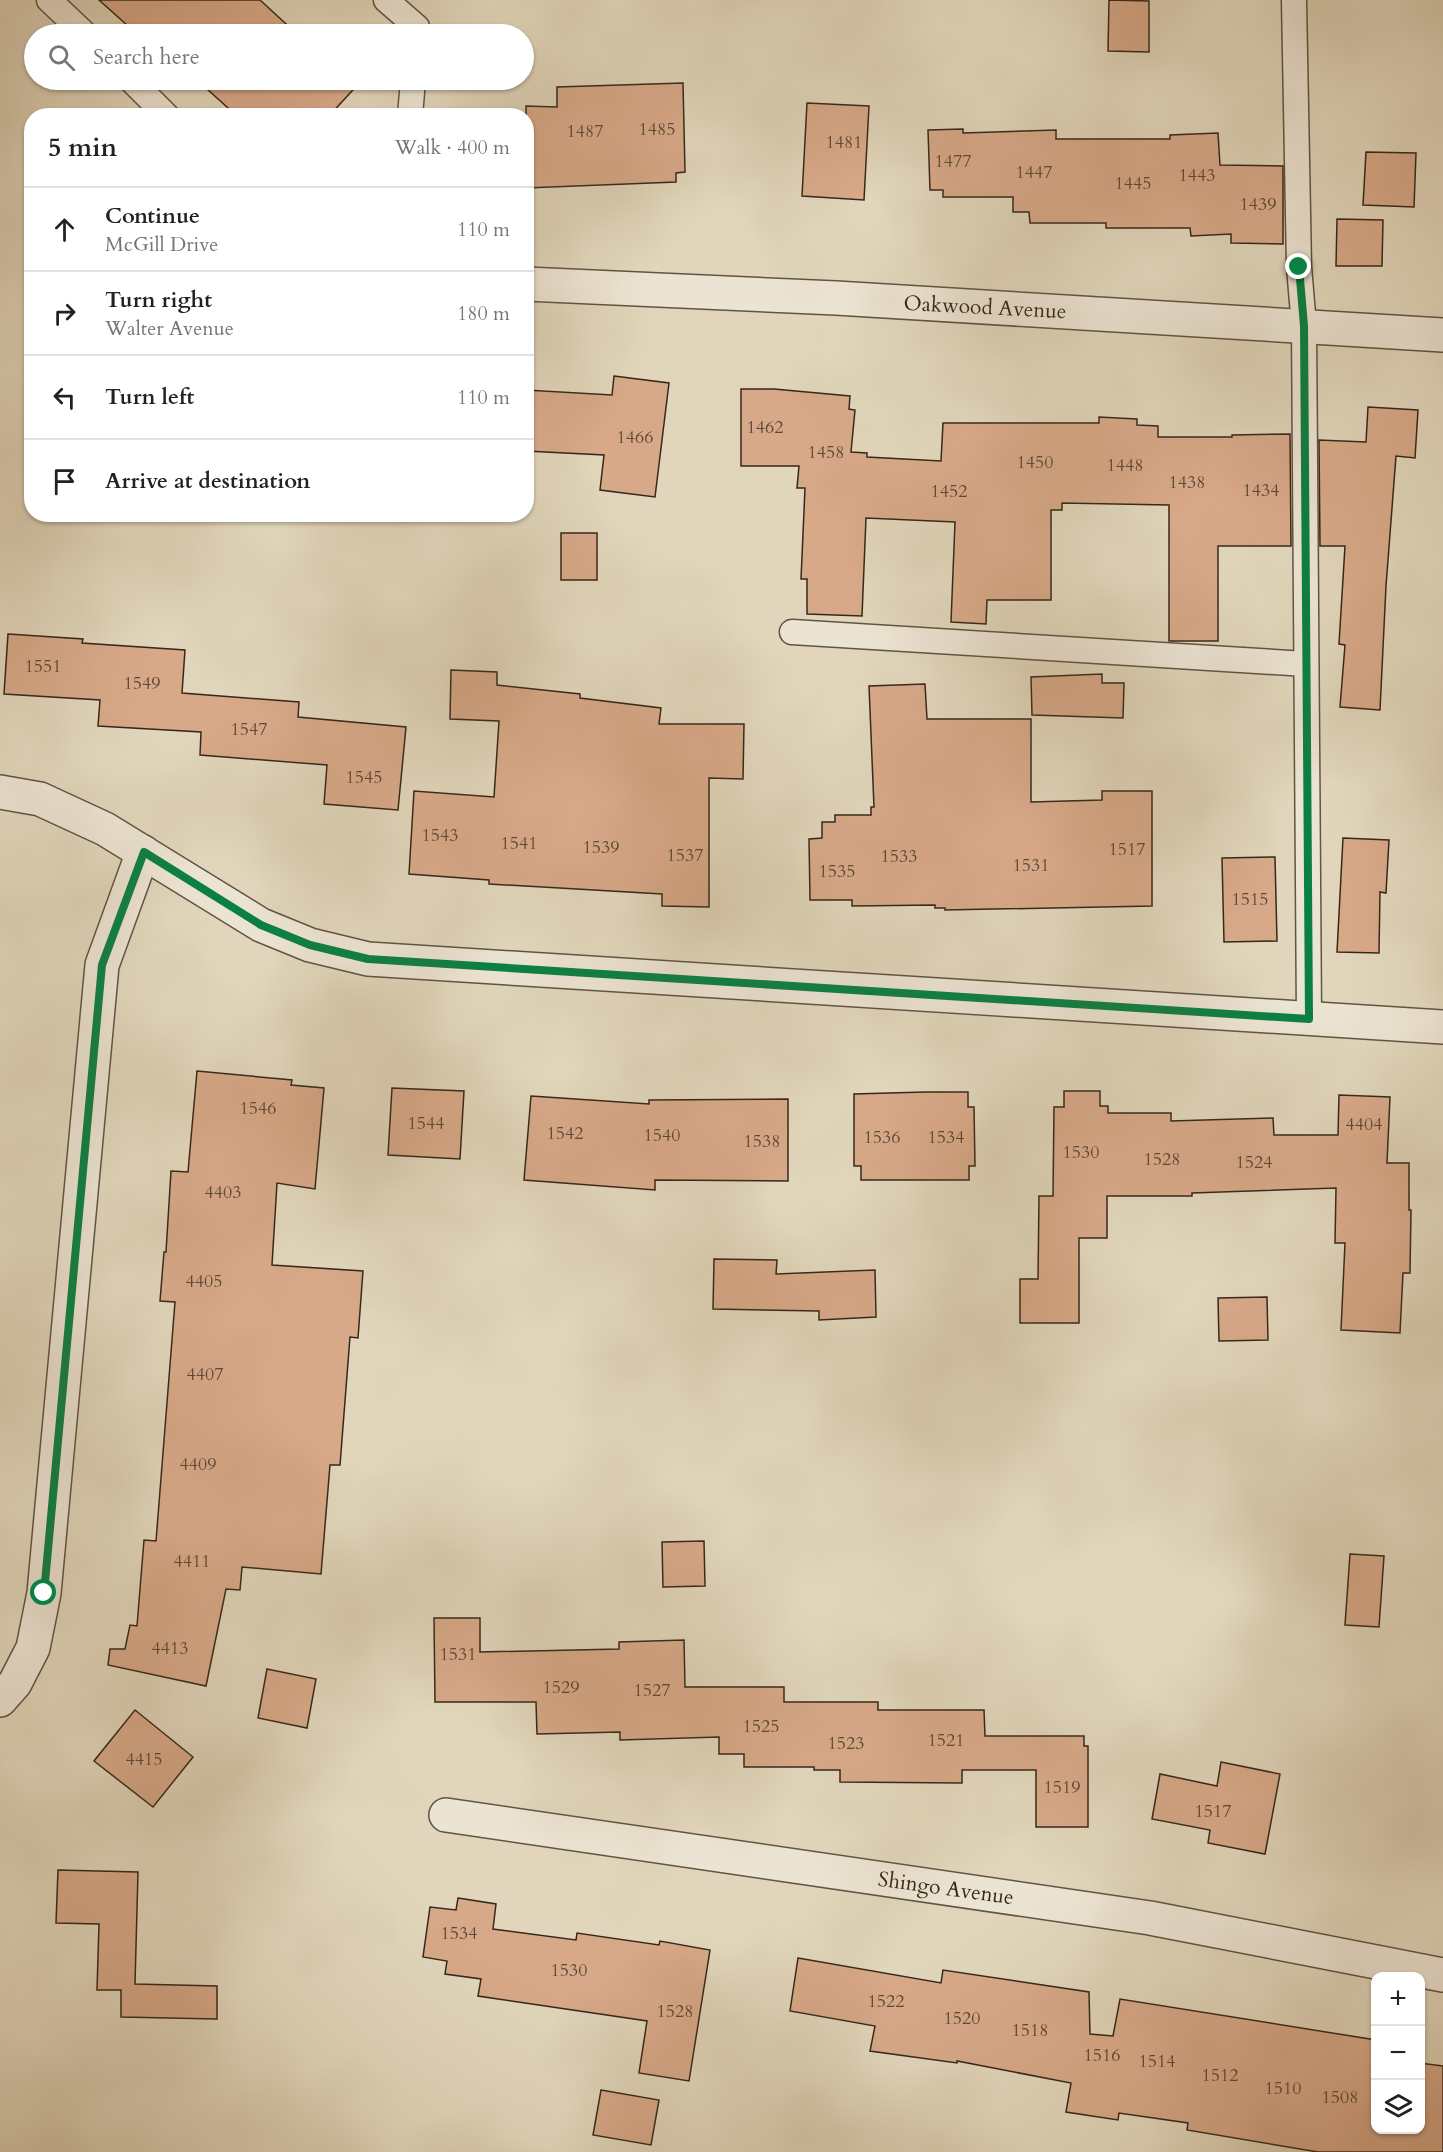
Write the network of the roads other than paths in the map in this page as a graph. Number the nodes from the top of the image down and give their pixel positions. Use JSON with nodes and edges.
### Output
{"nodes":[{"id":1,"x":49,"y":0,"type":"edge"},
{"id":2,"x":386,"y":0,"type":"edge"},
{"id":3,"x":1294,"y":0,"type":"edge"},
{"id":4,"x":74,"y":24,"type":"edge"},
{"id":5,"x":414,"y":24,"type":"edge"},
{"id":6,"x":141,"y":90,"type":"edge"},
{"id":7,"x":412,"y":90,"type":"edge"},
{"id":8,"x":159,"y":108,"type":"edge"},
{"id":9,"x":411,"y":108,"type":"edge"},
{"id":10,"x":534,"y":284,"type":"edge"},
{"id":11,"x":1304,"y":326,"type":"junction"},
{"id":12,"x":1443,"y":335,"type":"edge"},
{"id":13,"x":792,"y":632,"type":"dead end"},
{"id":14,"x":1306,"y":664,"type":"junction"},
{"id":15,"x":0,"y":792,"type":"edge"},
{"id":16,"x":144,"y":852,"type":"junction"},
{"id":17,"x":1309,"y":1019,"type":"junction"},
{"id":18,"x":1443,"y":1027,"type":"edge"},
{"id":19,"x":0,"y":1700,"type":"edge"},
{"id":20,"x":446,"y":1815,"type":"dead end"},
{"id":21,"x":1443,"y":1976,"type":"edge"}],
"edges":[{"from":1,"to":4,"type":"lane"},
{"from":2,"to":5,"type":"lane"},
{"from":3,"to":11,"type":"lane"},
{"from":6,"to":8,"type":"lane"},
{"from":7,"to":9,"type":"lane"},
{"from":10,"to":11,"type":"street","name":"Oakwood Avenue"},
{"from":11,"to":12,"type":"street","name":"Oakwood Avenue"},
{"from":11,"to":14,"type":"lane"},
{"from":13,"to":14,"type":"lane"},
{"from":14,"to":17,"type":"lane"},
{"from":15,"to":16,"type":"street"},
{"from":16,"to":17,"type":"street"},
{"from":16,"to":19,"type":"street"},
{"from":17,"to":18,"type":"street"},
{"from":20,"to":21,"type":"street","name":"Shingo Avenue"}]}
